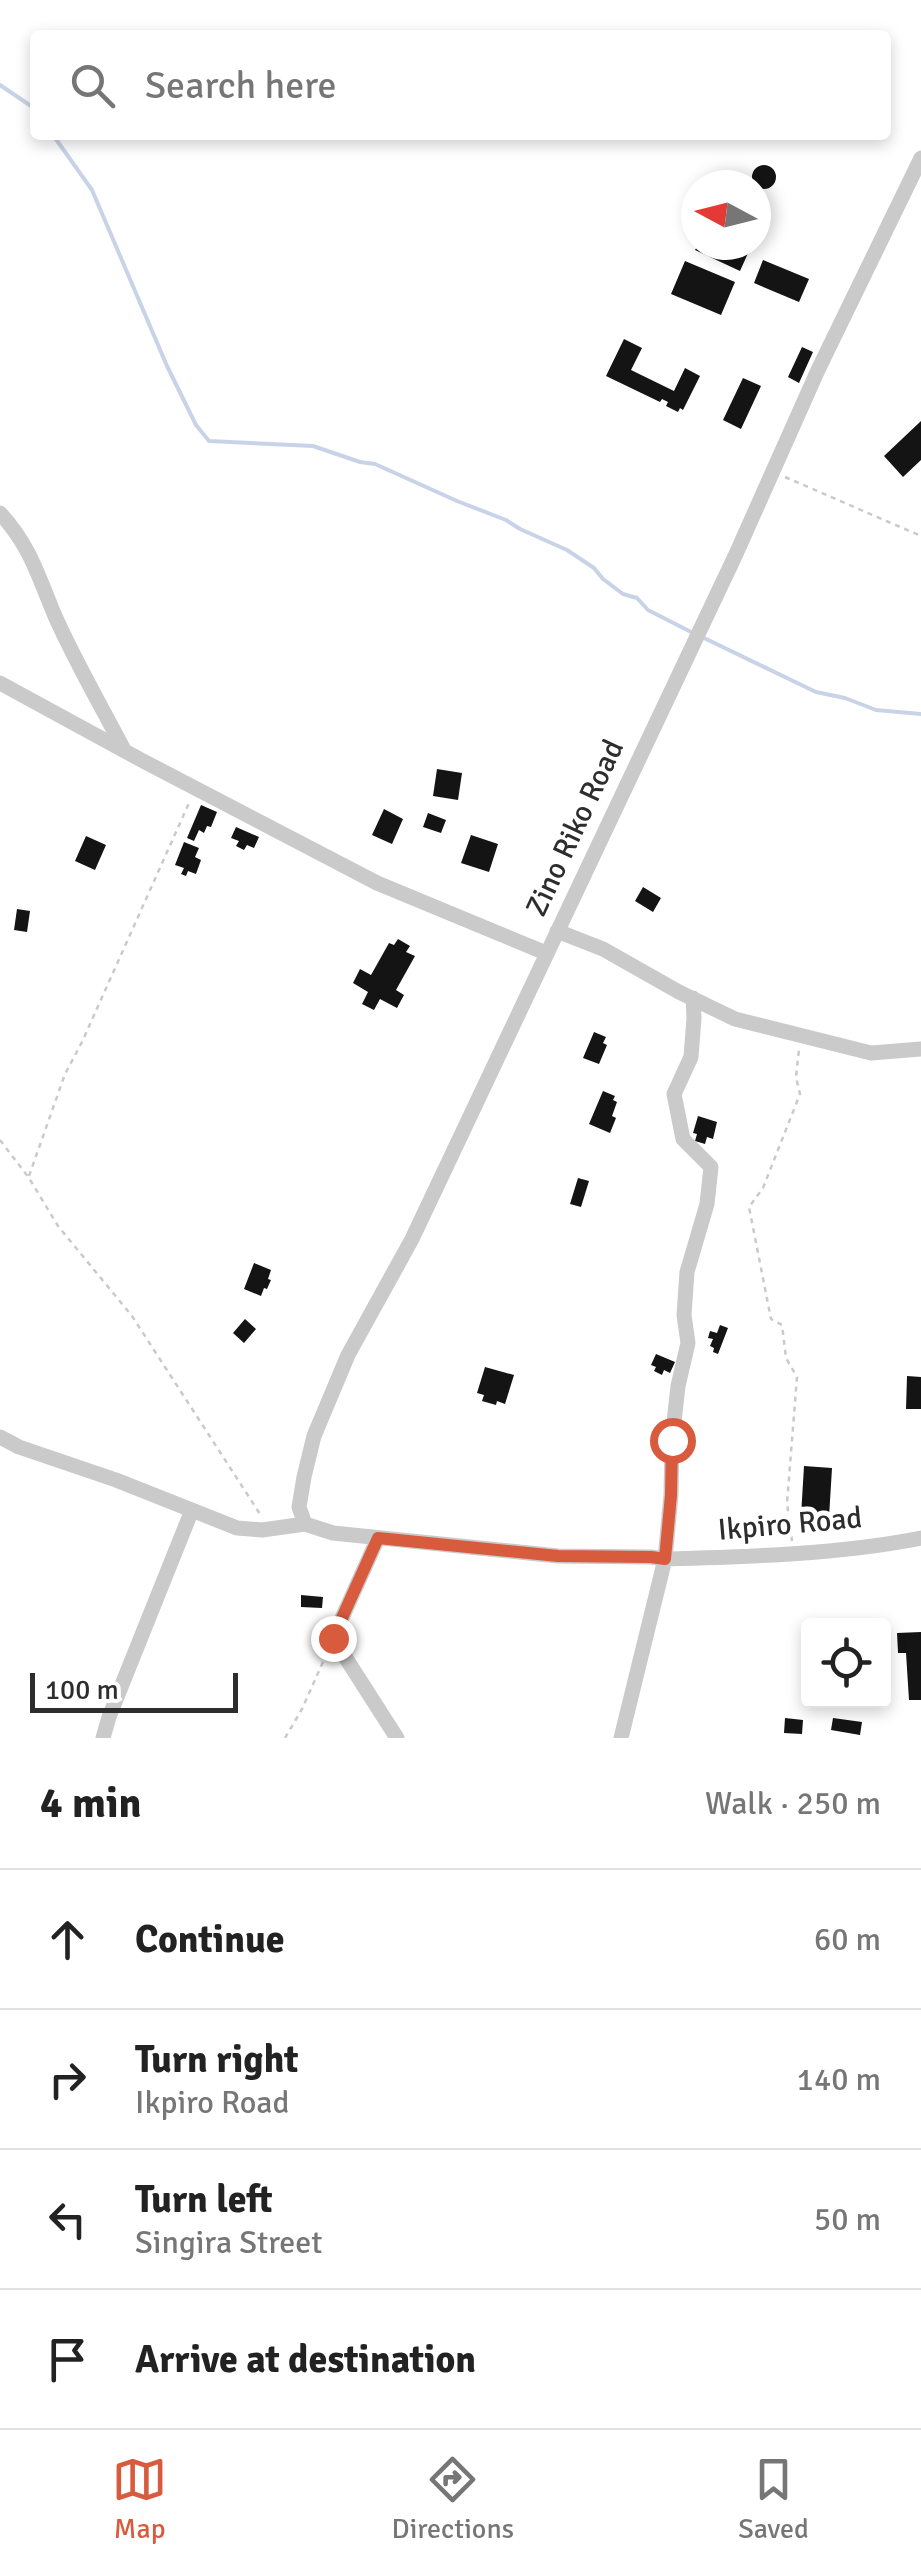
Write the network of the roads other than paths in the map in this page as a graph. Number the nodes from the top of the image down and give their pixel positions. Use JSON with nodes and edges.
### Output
{"nodes":[{"id":1,"x":921,"y":158,"type":"edge"},
{"id":2,"x":0,"y":513,"type":"edge"},
{"id":3,"x":0,"y":682,"type":"edge"},
{"id":4,"x":124,"y":750,"type":"junction"},
{"id":5,"x":558,"y":932,"type":"junction"},
{"id":6,"x":546,"y":954,"type":"junction"},
{"id":7,"x":692,"y":998,"type":"junction"},
{"id":8,"x":921,"y":1050,"type":"edge"},
{"id":9,"x":0,"y":1437,"type":"edge"},
{"id":10,"x":192,"y":1510,"type":"junction"},
{"id":11,"x":305,"y":1524,"type":"junction"},
{"id":12,"x":378,"y":1538,"type":"junction"},
{"id":13,"x":921,"y":1538,"type":"edge"},
{"id":14,"x":665,"y":1559,"type":"junction"},
{"id":15,"x":103,"y":1738,"type":"edge"},
{"id":16,"x":396,"y":1738,"type":"edge"},
{"id":17,"x":621,"y":1738,"type":"edge"}],
"edges":[{"from":1,"to":5,"type":"street","name":"Zino Riko Road"},
{"from":2,"to":4,"type":"street"},
{"from":3,"to":4,"type":"street"},
{"from":4,"to":6,"type":"street"},
{"from":5,"to":6,"type":"street","name":"Zino Riko Road"},
{"from":5,"to":7,"type":"street"},
{"from":6,"to":11,"type":"street","name":"Zino Riko Road"},
{"from":7,"to":8,"type":"street"},
{"from":7,"to":14,"type":"street"},
{"from":9,"to":10,"type":"street"},
{"from":10,"to":11,"type":"street"},
{"from":10,"to":15,"type":"street"},
{"from":11,"to":12,"type":"street","name":"Ikpiro Road"},
{"from":12,"to":14,"type":"street","name":"Ikpiro Road"},
{"from":12,"to":16,"type":"street"},
{"from":13,"to":14,"type":"street","name":"Ikpiro Road"},
{"from":14,"to":17,"type":"street"}]}
